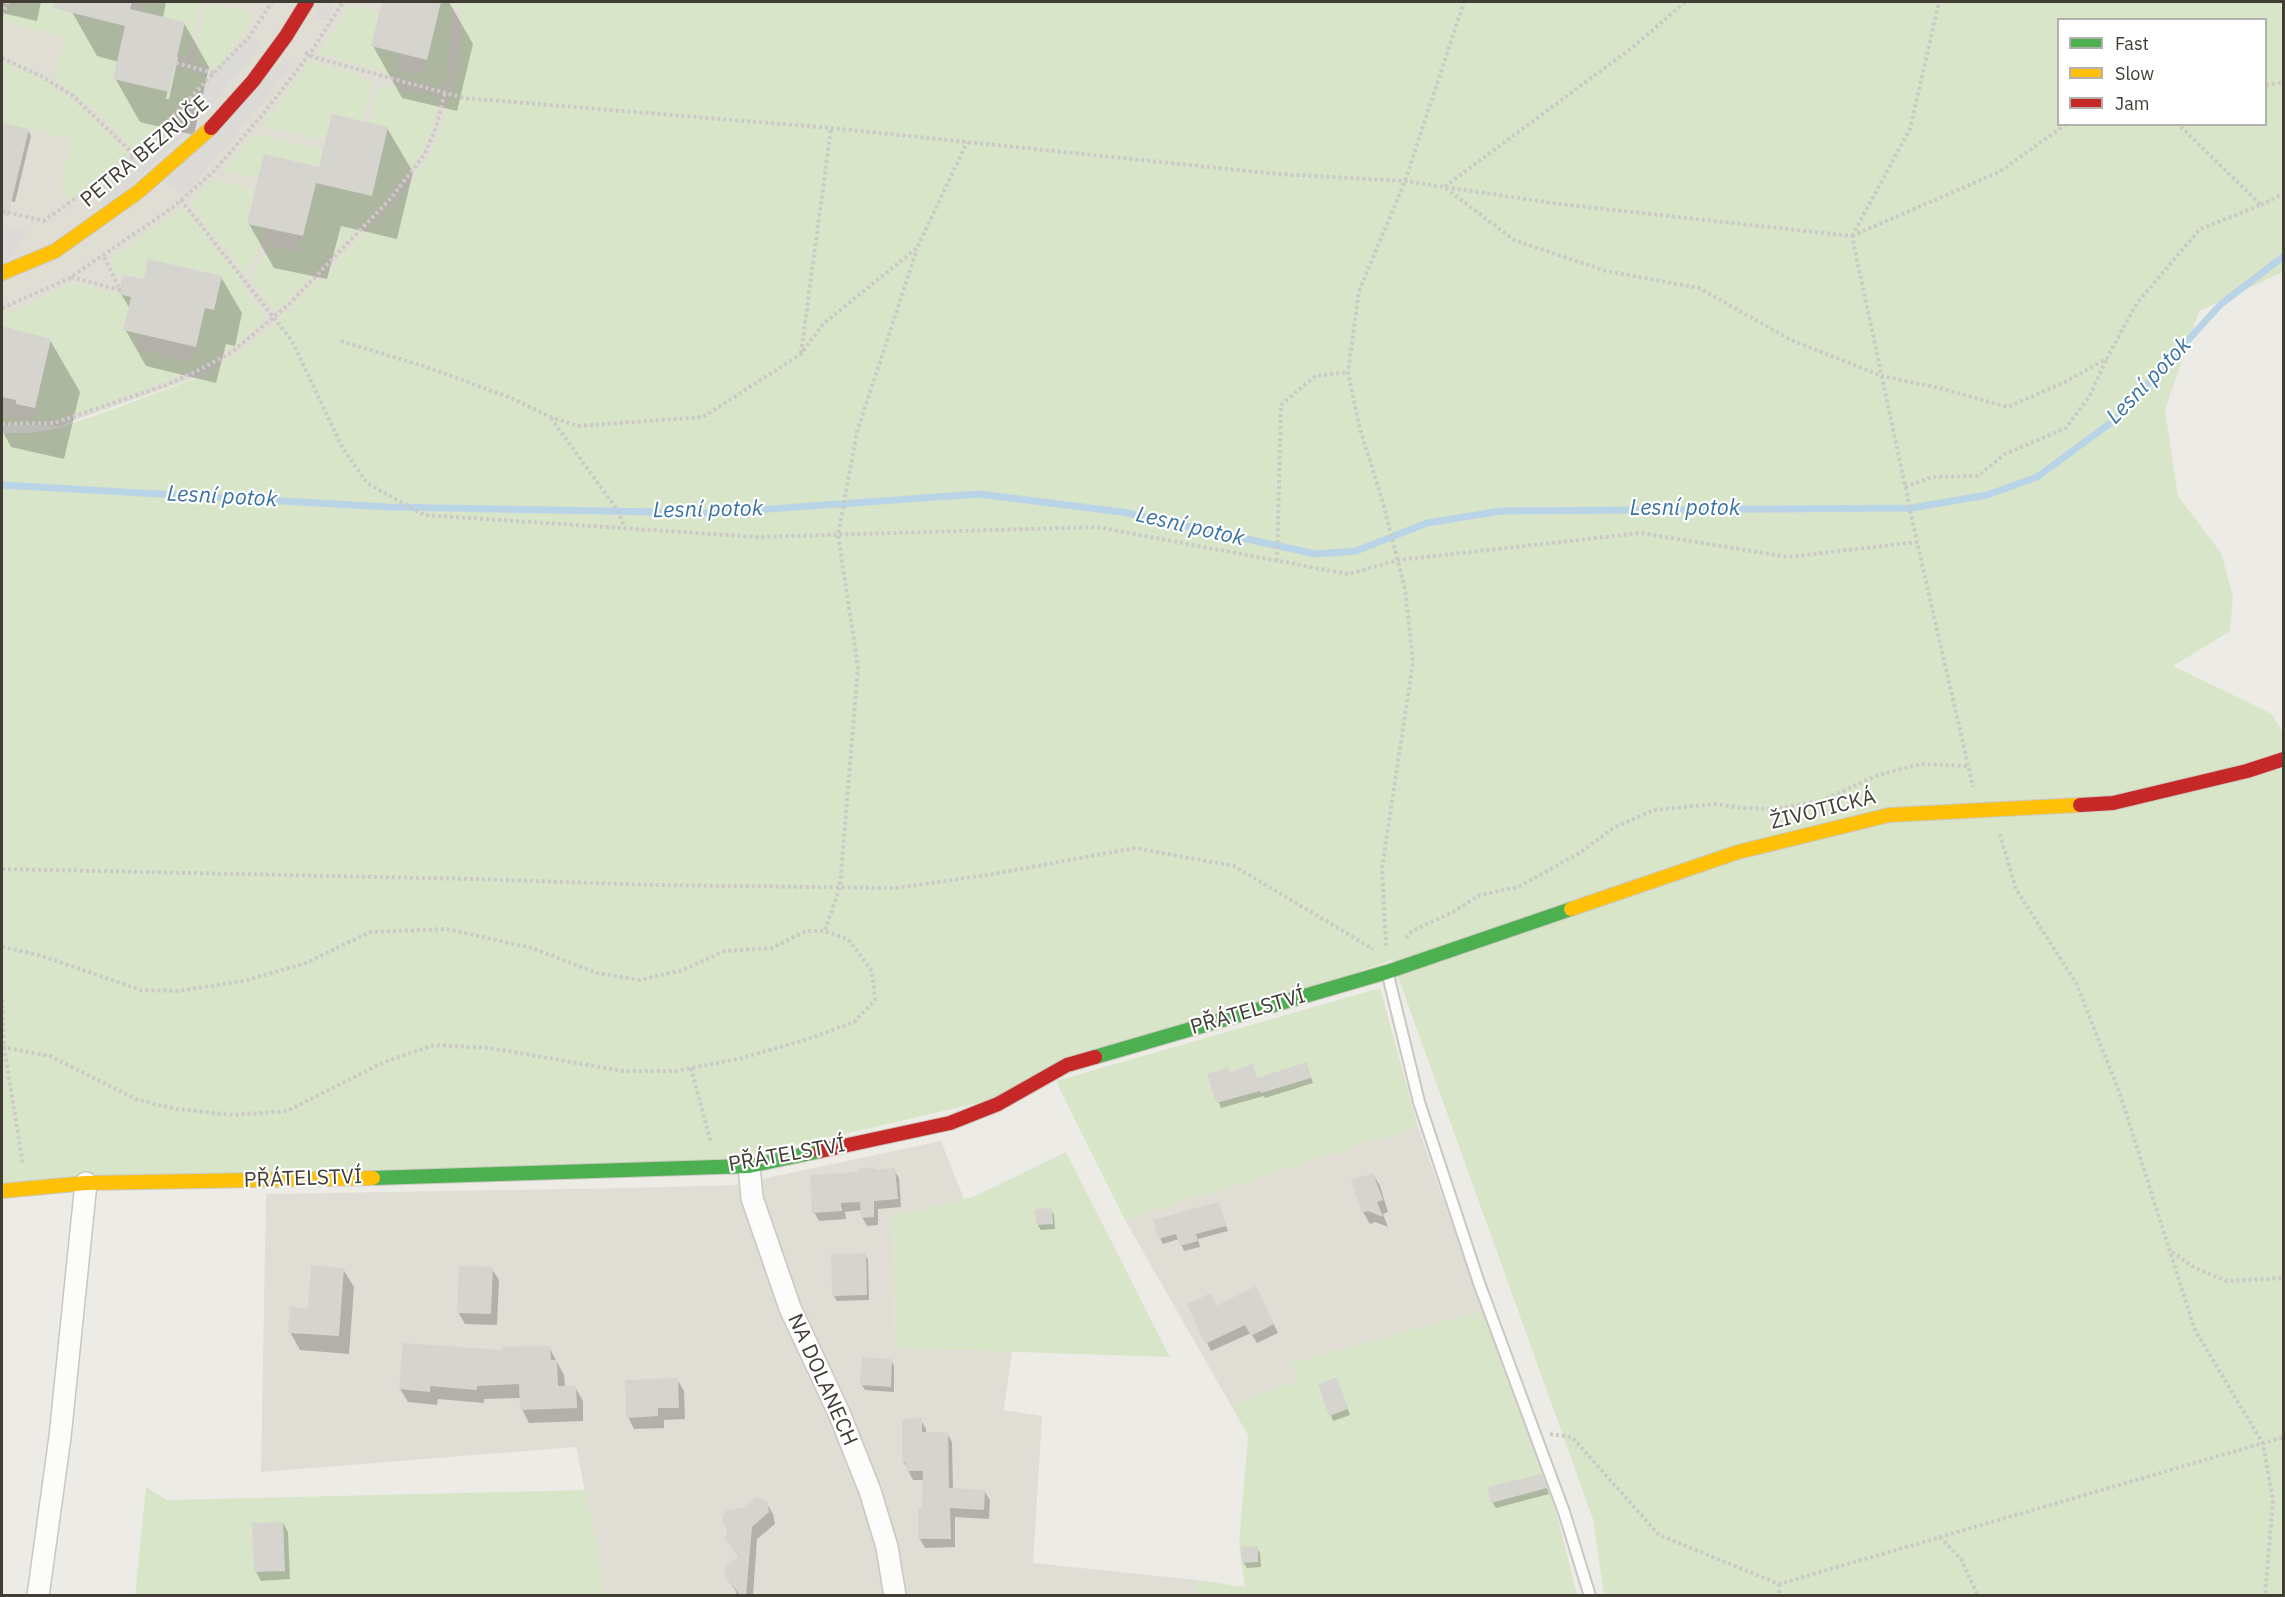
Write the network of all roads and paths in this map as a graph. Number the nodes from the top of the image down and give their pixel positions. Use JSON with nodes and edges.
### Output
{"nodes":[{"id":1,"x":8,"y":2,"type":"edge"},
{"id":2,"x":272,"y":2,"type":"edge"},
{"id":3,"x":1464,"y":2,"type":"edge"},
{"id":4,"x":1685,"y":2,"type":"edge"},
{"id":5,"x":1939,"y":2,"type":"edge"},
{"id":6,"x":303,"y":3,"type":"edge"},
{"id":7,"x":2,"y":15,"type":"edge"},
{"id":8,"x":286,"y":36,"type":"junction"},
{"id":9,"x":2,"y":57,"type":"edge"},
{"id":10,"x":176,"y":63,"type":"dead end"},
{"id":11,"x":214,"y":73,"type":"junction"},
{"id":12,"x":2283,"y":81,"type":"edge"},
{"id":13,"x":2267,"y":84,"type":"edge"},
{"id":14,"x":445,"y":92,"type":"junction"},
{"id":15,"x":2063,"y":126,"type":"edge"},
{"id":16,"x":2180,"y":126,"type":"edge"},
{"id":17,"x":831,"y":128,"type":"junction"},
{"id":18,"x":967,"y":142,"type":"junction"},
{"id":19,"x":133,"y":157,"type":"junction"},
{"id":20,"x":1405,"y":181,"type":"junction"},
{"id":21,"x":1444,"y":187,"type":"junction"},
{"id":22,"x":2283,"y":193,"type":"edge"},
{"id":23,"x":181,"y":200,"type":"dead end"},
{"id":24,"x":2261,"y":205,"type":"junction"},
{"id":25,"x":2,"y":211,"type":"edge"},
{"id":26,"x":1852,"y":236,"type":"junction"},
{"id":27,"x":917,"y":248,"type":"junction"},
{"id":28,"x":103,"y":255,"type":"dead end"},
{"id":29,"x":2,"y":273,"type":"edge"},
{"id":30,"x":71,"y":277,"type":"dead end"},
{"id":31,"x":273,"y":316,"type":"junction"},
{"id":32,"x":341,"y":341,"type":"dead end"},
{"id":33,"x":801,"y":354,"type":"junction"},
{"id":34,"x":2108,"y":358,"type":"junction"},
{"id":35,"x":1348,"y":372,"type":"junction"},
{"id":36,"x":1882,"y":376,"type":"junction"},
{"id":37,"x":551,"y":417,"type":"junction"},
{"id":38,"x":2,"y":424,"type":"edge"},
{"id":39,"x":1905,"y":487,"type":"junction"},
{"id":40,"x":625,"y":529,"type":"junction"},
{"id":41,"x":838,"y":535,"type":"junction"},
{"id":42,"x":1917,"y":542,"type":"junction"},
{"id":43,"x":1398,"y":560,"type":"junction"},
{"id":44,"x":1277,"y":561,"type":"junction"},
{"id":45,"x":2283,"y":759,"type":"edge"},
{"id":46,"x":1968,"y":766,"type":"junction"},
{"id":47,"x":1985,"y":808,"type":"junction"},
{"id":48,"x":2,"y":869,"type":"edge"},
{"id":49,"x":840,"y":887,"type":"junction"},
{"id":50,"x":825,"y":931,"type":"junction"},
{"id":51,"x":1399,"y":944,"type":"dead end"},
{"id":52,"x":2,"y":947,"type":"edge"},
{"id":53,"x":1386,"y":947,"type":"dead end"},
{"id":54,"x":1376,"y":951,"type":"dead end"},
{"id":55,"x":1387,"y":972,"type":"junction"},
{"id":56,"x":2,"y":999,"type":"edge"},
{"id":57,"x":3,"y":1047,"type":"edge"},
{"id":58,"x":691,"y":1068,"type":"junction"},
{"id":59,"x":749,"y":1166,"type":"junction"},
{"id":60,"x":717,"y":1167,"type":"junction"},
{"id":61,"x":86,"y":1183,"type":"junction"},
{"id":62,"x":27,"y":1189,"type":"junction"},
{"id":63,"x":2,"y":1191,"type":"edge"},
{"id":64,"x":2171,"y":1252,"type":"junction"},
{"id":65,"x":2283,"y":1278,"type":"edge"},
{"id":66,"x":1534,"y":1432,"type":"junction"},
{"id":67,"x":2283,"y":1437,"type":"edge"},
{"id":68,"x":2263,"y":1444,"type":"junction"},
{"id":69,"x":1940,"y":1537,"type":"junction"},
{"id":70,"x":1779,"y":1584,"type":"junction"},
{"id":71,"x":38,"y":1596,"type":"edge"},
{"id":72,"x":895,"y":1596,"type":"edge"},
{"id":73,"x":1590,"y":1596,"type":"edge"},
{"id":74,"x":1779,"y":1596,"type":"edge"},
{"id":75,"x":1978,"y":1596,"type":"edge"},
{"id":76,"x":2265,"y":1596,"type":"edge"}],
"edges":[{"from":1,"to":7,"type":"path"},
{"from":2,"to":11,"type":"path"},
{"from":3,"to":20,"type":"path"},
{"from":4,"to":21,"type":"path"},
{"from":5,"to":26,"type":"path"},
{"from":6,"to":8,"type":"street","name":"PETRA BEZRUČE"},
{"from":8,"to":14,"type":"path"},
{"from":8,"to":29,"type":"street","name":"PETRA BEZRUČE"},
{"from":9,"to":19,"type":"path"},
{"from":10,"to":11,"type":"path"},
{"from":11,"to":19,"type":"path"},
{"from":12,"to":13,"type":"path"},
{"from":14,"to":17,"type":"path"},
{"from":14,"to":31,"type":"path"},
{"from":15,"to":26,"type":"path"},
{"from":16,"to":24,"type":"path"},
{"from":17,"to":18,"type":"path"},
{"from":17,"to":33,"type":"path"},
{"from":18,"to":20,"type":"path"},
{"from":18,"to":27,"type":"path"},
{"from":19,"to":25,"type":"path"},
{"from":20,"to":21,"type":"path"},
{"from":20,"to":35,"type":"path"},
{"from":21,"to":26,"type":"path"},
{"from":21,"to":36,"type":"path"},
{"from":22,"to":24,"type":"path"},
{"from":23,"to":31,"type":"path"},
{"from":24,"to":34,"type":"path"},
{"from":26,"to":36,"type":"path"},
{"from":27,"to":33,"type":"path"},
{"from":27,"to":41,"type":"path"},
{"from":28,"to":30,"type":"path"},
{"from":31,"to":38,"type":"path"},
{"from":31,"to":40,"type":"path"},
{"from":32,"to":37,"type":"path"},
{"from":33,"to":37,"type":"path"},
{"from":34,"to":36,"type":"path"},
{"from":34,"to":39,"type":"path"},
{"from":35,"to":43,"type":"path"},
{"from":35,"to":44,"type":"path"},
{"from":36,"to":39,"type":"path"},
{"from":37,"to":40,"type":"path"},
{"from":39,"to":42,"type":"path"},
{"from":40,"to":41,"type":"path"},
{"from":41,"to":44,"type":"path"},
{"from":41,"to":49,"type":"path"},
{"from":42,"to":43,"type":"path"},
{"from":42,"to":46,"type":"path"},
{"from":43,"to":44,"type":"path"},
{"from":43,"to":53,"type":"path"},
{"from":45,"to":47,"type":"street","name":"ŽIVOTICKÁ"},
{"from":46,"to":47,"type":"path"},
{"from":46,"to":51,"type":"path"},
{"from":47,"to":55,"type":"street","name":"ŽIVOTICKÁ"},
{"from":47,"to":64,"type":"path"},
{"from":48,"to":49,"type":"path"},
{"from":49,"to":50,"type":"path"},
{"from":49,"to":54,"type":"path"},
{"from":50,"to":52,"type":"path"},
{"from":50,"to":58,"type":"path"},
{"from":55,"to":59,"type":"street","name":"PŘÁTELSTVÍ"},
{"from":55,"to":66,"type":"lane"},
{"from":56,"to":57,"type":"path"},
{"from":57,"to":58,"type":"path"},
{"from":57,"to":62,"type":"path"},
{"from":58,"to":60,"type":"path"},
{"from":59,"to":60,"type":"street","name":"PŘÁTELSTVÍ"},
{"from":59,"to":72,"type":"street","name":"NA DOLANECH"},
{"from":60,"to":61,"type":"street","name":"PŘÁTELSTVÍ"},
{"from":61,"to":62,"type":"street","name":"PŘÁTELSTVÍ"},
{"from":61,"to":71,"type":"street"},
{"from":62,"to":63,"type":"street","name":"PŘÁTELSTVÍ"},
{"from":64,"to":65,"type":"path"},
{"from":64,"to":68,"type":"path"},
{"from":66,"to":70,"type":"path"},
{"from":66,"to":73,"type":"lane"},
{"from":67,"to":68,"type":"path"},
{"from":68,"to":69,"type":"path"},
{"from":68,"to":76,"type":"path"},
{"from":69,"to":70,"type":"path"},
{"from":69,"to":75,"type":"path"},
{"from":70,"to":74,"type":"path"}]}
